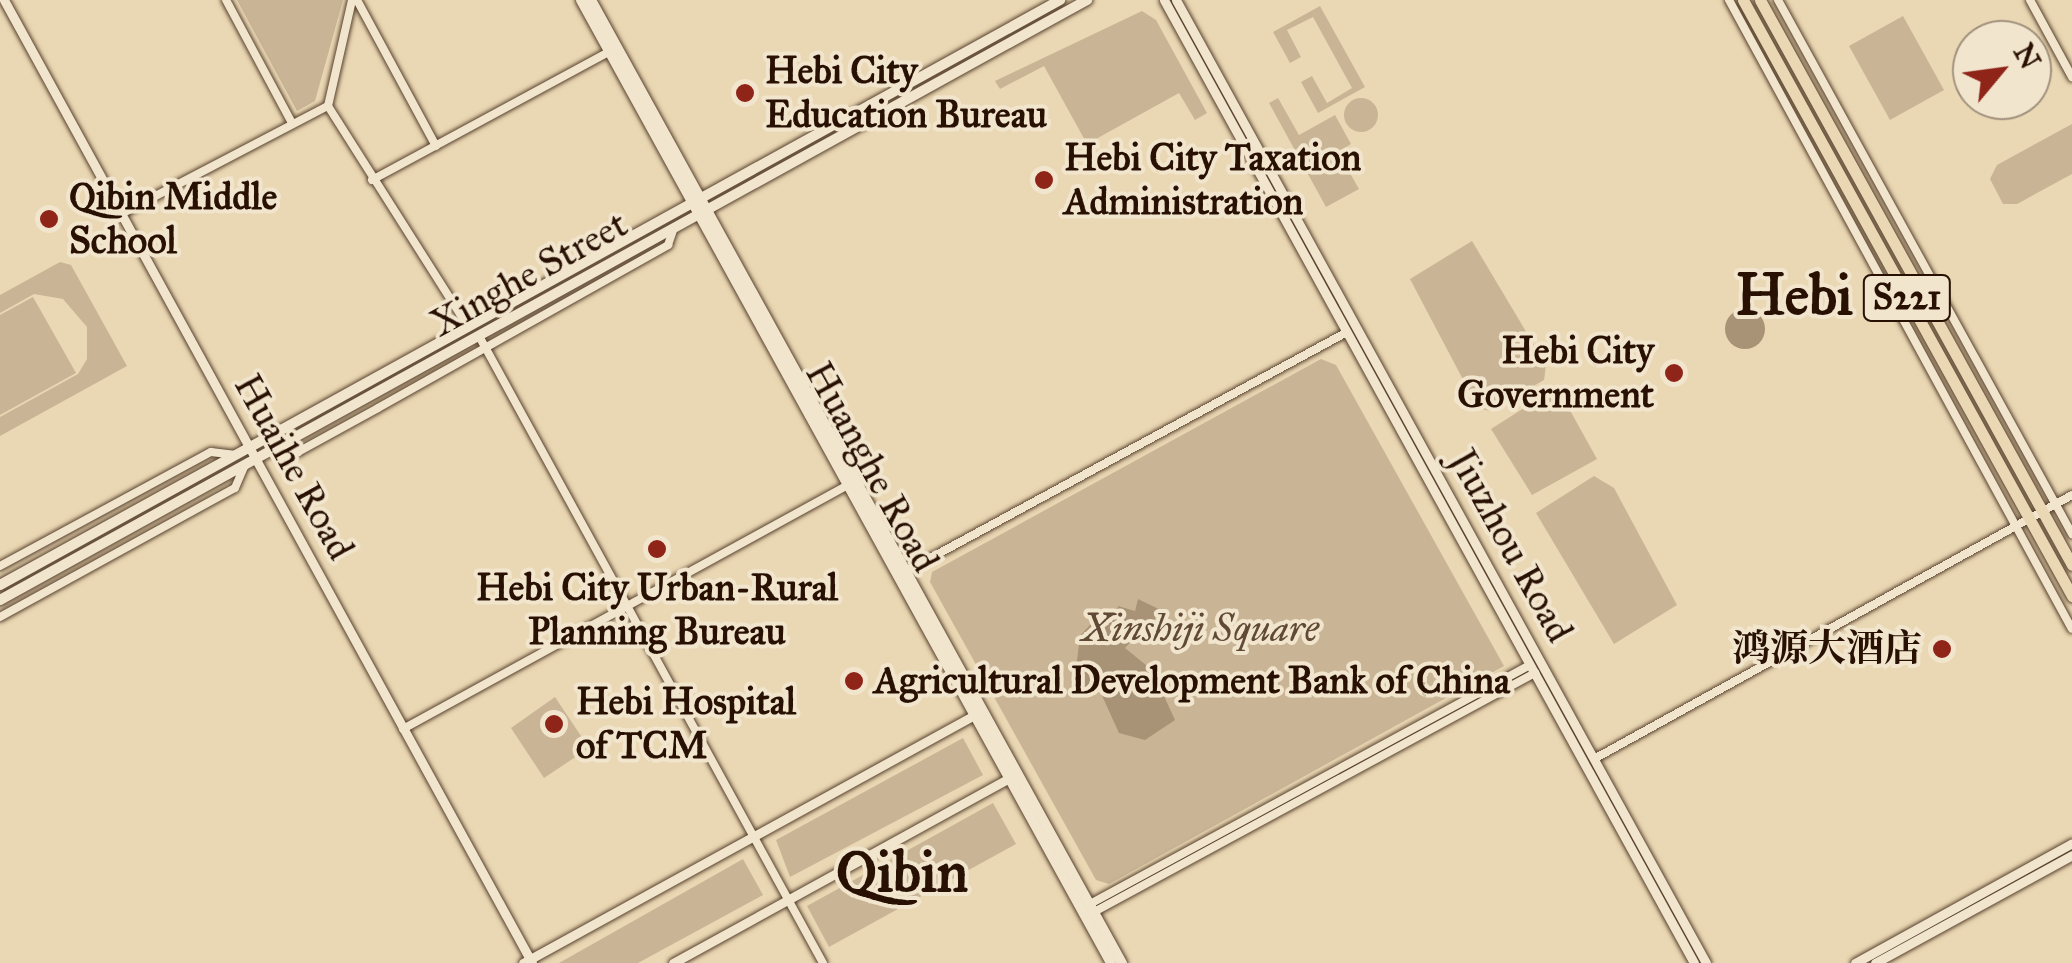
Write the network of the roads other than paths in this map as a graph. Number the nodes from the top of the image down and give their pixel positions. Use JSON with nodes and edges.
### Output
{"nodes":[{"id":1,"x":4,"y":0,"type":"edge"},
{"id":2,"x":226,"y":0,"type":"edge"},
{"id":3,"x":355,"y":0,"type":"edge"},
{"id":4,"x":580,"y":0,"type":"edge"},
{"id":5,"x":592,"y":0,"type":"edge"},
{"id":6,"x":1060,"y":0,"type":"edge"},
{"id":7,"x":1087,"y":0,"type":"edge"},
{"id":8,"x":1164,"y":0,"type":"edge"},
{"id":9,"x":1176,"y":0,"type":"edge"},
{"id":10,"x":1729,"y":0,"type":"edge"},
{"id":11,"x":1743,"y":0,"type":"edge"},
{"id":12,"x":1760,"y":0,"type":"edge"},
{"id":13,"x":1778,"y":0,"type":"edge"},
{"id":14,"x":2030,"y":0,"type":"edge"},
{"id":15,"x":609,"y":52,"type":"junction"},
{"id":16,"x":2072,"y":77,"type":"edge"},
{"id":17,"x":328,"y":106,"type":"junction"},
{"id":18,"x":292,"y":122,"type":"junction"},
{"id":19,"x":436,"y":146,"type":"junction"},
{"id":20,"x":372,"y":180,"type":"junction"},
{"id":21,"x":696,"y":201,"type":"junction"},
{"id":22,"x":703,"y":212,"type":"junction"},
{"id":23,"x":121,"y":214,"type":"junction"},
{"id":24,"x":674,"y":228,"type":"junction"},
{"id":25,"x":468,"y":327,"type":"junction"},
{"id":26,"x":1347,"y":332,"type":"junction"},
{"id":27,"x":479,"y":336,"type":"junction"},
{"id":28,"x":485,"y":348,"type":"junction"},
{"id":29,"x":249,"y":448,"type":"junction"},
{"id":30,"x":278,"y":448,"type":"junction"},
{"id":31,"x":236,"y":456,"type":"junction"},
{"id":32,"x":256,"y":460,"type":"junction"},
{"id":33,"x":244,"y":466,"type":"junction"},
{"id":34,"x":848,"y":485,"type":"junction"},
{"id":35,"x":2072,"y":495,"type":"edge"},
{"id":36,"x":2055,"y":504,"type":"junction"},
{"id":37,"x":2042,"y":511,"type":"junction"},
{"id":38,"x":2029,"y":518,"type":"junction"},
{"id":39,"x":2015,"y":526,"type":"junction"},
{"id":40,"x":2072,"y":534,"type":"edge"},
{"id":41,"x":2072,"y":565,"type":"edge"},
{"id":42,"x":0,"y":566,"type":"edge"},
{"id":43,"x":902,"y":574,"type":"junction"},
{"id":44,"x":0,"y":585,"type":"edge"},
{"id":45,"x":2072,"y":596,"type":"edge"},
{"id":46,"x":0,"y":600,"type":"edge"},
{"id":47,"x":627,"y":606,"type":"junction"},
{"id":48,"x":0,"y":617,"type":"edge"},
{"id":49,"x":2072,"y":629,"type":"edge"},
{"id":50,"x":1532,"y":669,"type":"junction"},
{"id":51,"x":978,"y":713,"type":"junction"},
{"id":52,"x":404,"y":729,"type":"junction"},
{"id":53,"x":1594,"y":760,"type":"junction"},
{"id":54,"x":1014,"y":776,"type":"junction"},
{"id":55,"x":754,"y":836,"type":"junction"},
{"id":56,"x":2072,"y":844,"type":"edge"},
{"id":57,"x":2072,"y":855,"type":"edge"},
{"id":58,"x":788,"y":900,"type":"junction"},
{"id":59,"x":1092,"y":908,"type":"junction"},
{"id":60,"x":528,"y":962,"type":"edge"},
{"id":61,"x":672,"y":963,"type":"edge"},
{"id":62,"x":824,"y":963,"type":"edge"},
{"id":63,"x":1111,"y":963,"type":"edge"},
{"id":64,"x":1122,"y":963,"type":"edge"},
{"id":65,"x":1694,"y":963,"type":"edge"},
{"id":66,"x":1706,"y":963,"type":"edge"},
{"id":67,"x":1854,"y":963,"type":"edge"},
{"id":68,"x":1875,"y":963,"type":"edge"}],
"edges":[{"from":1,"to":23,"type":"street","name":"Huaihe Road"},
{"from":2,"to":18,"type":"street"},
{"from":3,"to":17,"type":"street"},
{"from":3,"to":19,"type":"street"},
{"from":4,"to":15,"type":"main road","name":"Huanghe Road"},
{"from":5,"to":21,"type":"main road","name":"Huanghe Road"},
{"from":6,"to":21,"type":"main road","name":"Xinghe Street"},
{"from":7,"to":22,"type":"main road","name":"Xinghe Street"},
{"from":8,"to":26,"type":"street","name":"Jiuzhou Road"},
{"from":9,"to":53,"type":"street","name":"Jiuzhou Road"},
{"from":10,"to":39,"type":"street"},
{"from":11,"to":38,"type":"main road","number":"S221"},
{"from":12,"to":37,"type":"main road","number":"S221"},
{"from":13,"to":36,"type":"street"},
{"from":14,"to":16,"type":"street"},
{"from":15,"to":19,"type":"street"},
{"from":15,"to":21,"type":"main road","name":"Huanghe Road"},
{"from":17,"to":18,"type":"street"},
{"from":17,"to":20,"type":"street"},
{"from":18,"to":23,"type":"street"},
{"from":19,"to":20,"type":"street"},
{"from":20,"to":25,"type":"street"},
{"from":21,"to":22,"type":"main road","name":"Huanghe Road"},
{"from":21,"to":25,"type":"main road","name":"Xinghe Street"},
{"from":22,"to":24,"type":"main road","name":"Xinghe Street"},
{"from":22,"to":34,"type":"main road","name":"Huanghe Road"},
{"from":22,"to":43,"type":"main road","name":"Huanghe Road"},
{"from":23,"to":29,"type":"street","name":"Huaihe Road"},
{"from":24,"to":27,"type":"main road","name":"Xinghe Street"},
{"from":24,"to":28,"type":"street"},
{"from":25,"to":29,"type":"main road","name":"Xinghe Street"},
{"from":26,"to":43,"type":"street"},
{"from":26,"to":50,"type":"street","name":"Jiuzhou Road"},
{"from":27,"to":28,"type":"street"},
{"from":27,"to":30,"type":"main road","name":"Xinghe Street"},
{"from":28,"to":30,"type":"street"},
{"from":28,"to":47,"type":"street"},
{"from":29,"to":31,"type":"main road","name":"Xinghe Street"},
{"from":29,"to":32,"type":"street","name":"Huaihe Road"},
{"from":30,"to":32,"type":"main road","name":"Xinghe Street"},
{"from":31,"to":42,"type":"street"},
{"from":31,"to":44,"type":"main road","name":"Xinghe Street"},
{"from":32,"to":33,"type":"main road","name":"Xinghe Street"},
{"from":32,"to":52,"type":"street","name":"Huaihe Road"},
{"from":33,"to":46,"type":"main road","name":"Xinghe Street"},
{"from":33,"to":48,"type":"street"},
{"from":34,"to":43,"type":"main road","name":"Huanghe Road"},
{"from":34,"to":47,"type":"street"},
{"from":35,"to":36,"type":"street"},
{"from":36,"to":37,"type":"street"},
{"from":36,"to":40,"type":"street"},
{"from":37,"to":38,"type":"street"},
{"from":37,"to":41,"type":"main road","number":"S221"},
{"from":38,"to":39,"type":"street"},
{"from":38,"to":45,"type":"main road","number":"S221"},
{"from":39,"to":49,"type":"street"},
{"from":39,"to":53,"type":"street"},
{"from":43,"to":51,"type":"main road","name":"Huanghe Road"},
{"from":47,"to":52,"type":"street"},
{"from":47,"to":55,"type":"street"},
{"from":50,"to":59,"type":"street"},
{"from":50,"to":65,"type":"street","name":"Jiuzhou Road"},
{"from":51,"to":54,"type":"main road","name":"Huanghe Road"},
{"from":51,"to":55,"type":"street"},
{"from":52,"to":60,"type":"street","name":"Huaihe Road"},
{"from":53,"to":66,"type":"street","name":"Jiuzhou Road"},
{"from":54,"to":58,"type":"street"},
{"from":54,"to":59,"type":"main road","name":"Huanghe Road"},
{"from":54,"to":63,"type":"main road","name":"Huanghe Road"},
{"from":55,"to":58,"type":"street"},
{"from":55,"to":60,"type":"street"},
{"from":56,"to":67,"type":"street"},
{"from":57,"to":68,"type":"street"},
{"from":58,"to":61,"type":"street"},
{"from":58,"to":62,"type":"street"},
{"from":59,"to":64,"type":"main road","name":"Huanghe Road"}]}
